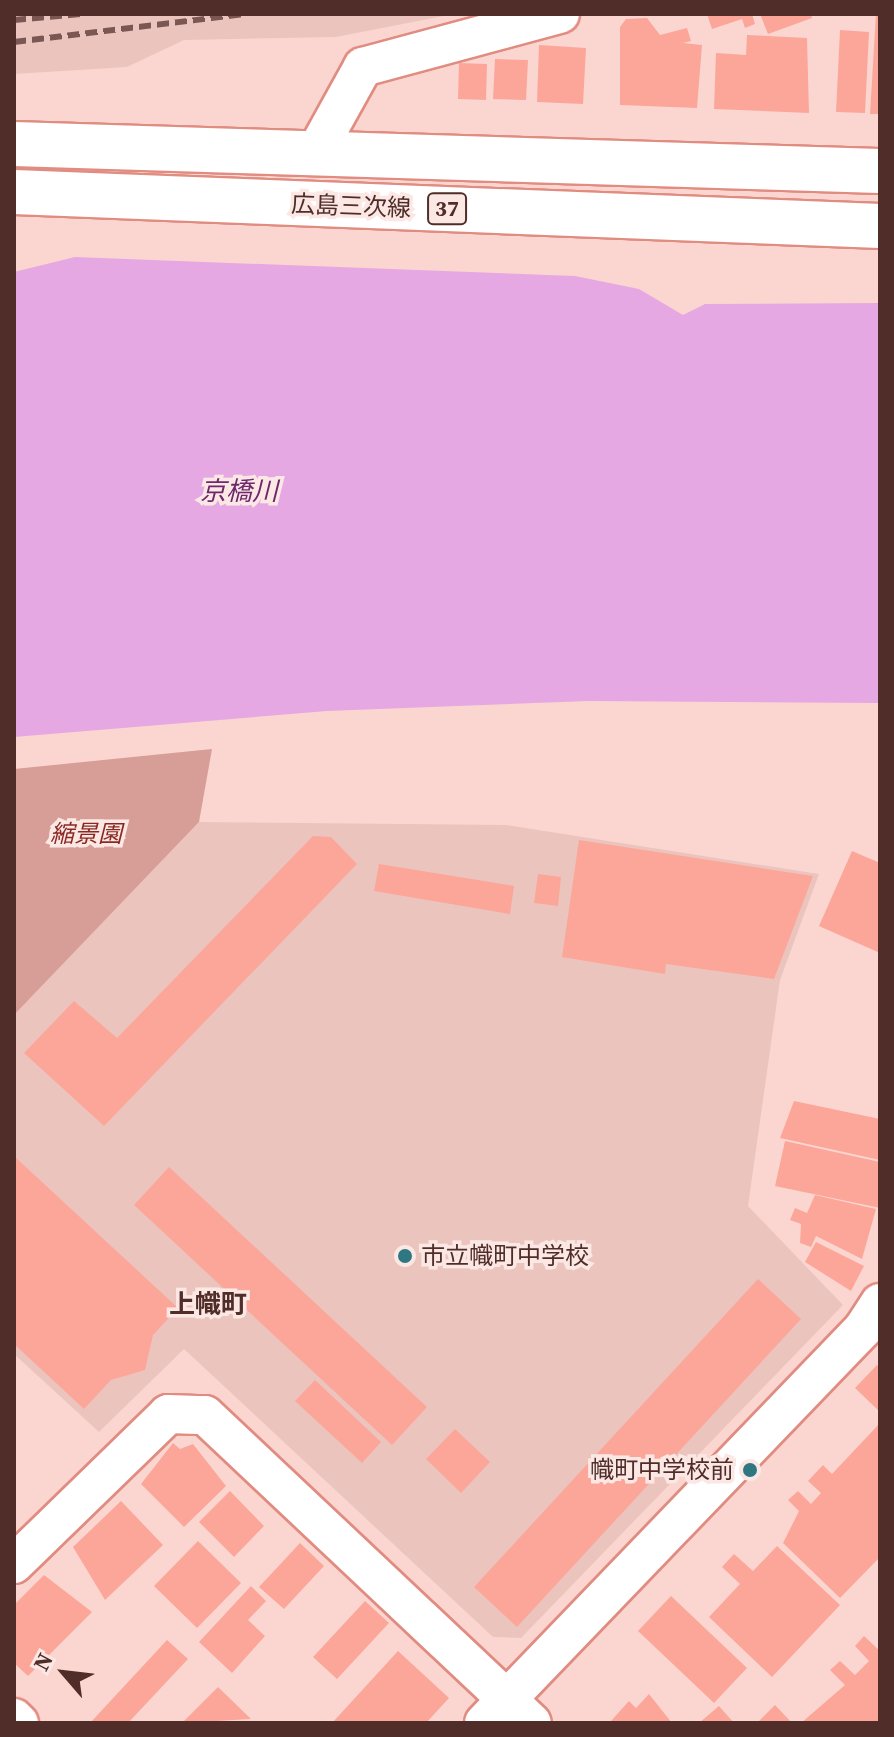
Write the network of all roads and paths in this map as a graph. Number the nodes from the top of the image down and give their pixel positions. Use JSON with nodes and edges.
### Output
{"nodes":[{"id":1,"x":560,"y":14,"type":"edge"},
{"id":2,"x":14,"y":144,"type":"edge"},
{"id":3,"x":317,"y":150,"type":"junction"},
{"id":4,"x":880,"y":171,"type":"edge"},
{"id":5,"x":14,"y":192,"type":"edge"},
{"id":6,"x":880,"y":226,"type":"edge"},
{"id":7,"x":880,"y":1303,"type":"edge"},
{"id":8,"x":14,"y":1564,"type":"edge"},
{"id":9,"x":507,"y":1715,"type":"edge"},
{"id":10,"x":14,"y":1718,"type":"edge"},
{"id":11,"x":19,"y":1723,"type":"edge"}],
"edges":[{"from":1,"to":3,"type":"street"},
{"from":2,"to":3,"type":"main road","number":"37"},
{"from":3,"to":4,"type":"main road","number":"37"},
{"from":5,"to":6,"type":"main road","name":"広島三次線","number":"37"},
{"from":7,"to":9,"type":"street"},
{"from":8,"to":9,"type":"street"},
{"from":10,"to":11,"type":"street"}]}
